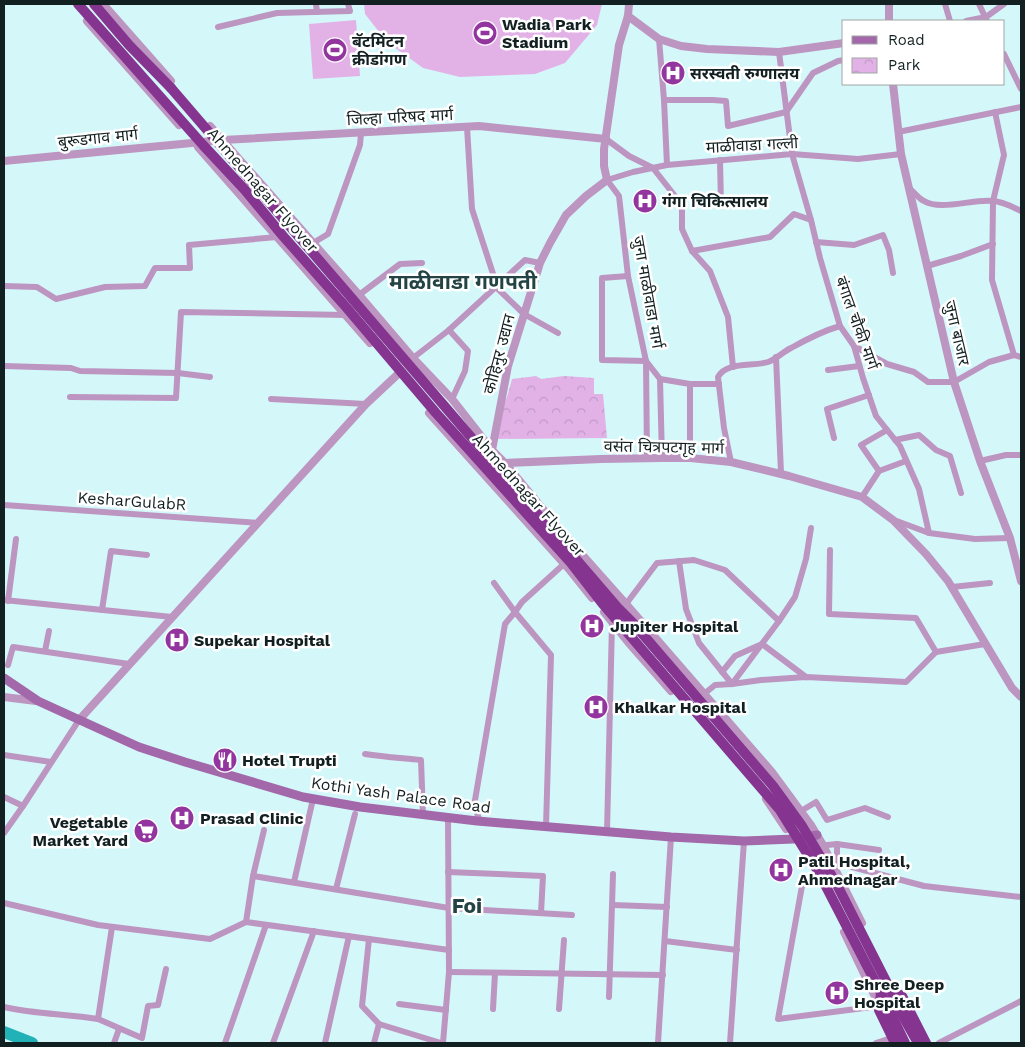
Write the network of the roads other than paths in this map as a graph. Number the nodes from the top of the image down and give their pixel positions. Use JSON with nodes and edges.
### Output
{"nodes":[{"id":1,"x":72,"y":4,"type":"edge"},
{"id":2,"x":78,"y":4,"type":"edge"},
{"id":3,"x":94,"y":4,"type":"edge"},
{"id":4,"x":103,"y":4,"type":"edge"},
{"id":5,"x":316,"y":4,"type":"edge"},
{"id":6,"x":348,"y":4,"type":"edge"},
{"id":7,"x":629,"y":4,"type":"edge"},
{"id":8,"x":888,"y":4,"type":"edge"},
{"id":9,"x":945,"y":4,"type":"edge"},
{"id":10,"x":979,"y":4,"type":"edge"},
{"id":11,"x":1004,"y":4,"type":"edge"},
{"id":12,"x":316,"y":12,"type":"junction"},
{"id":13,"x":628,"y":16,"type":"junction"},
{"id":14,"x":987,"y":19,"type":"edge"},
{"id":15,"x":888,"y":20,"type":"edge"},
{"id":16,"x":950,"y":20,"type":"edge"},
{"id":17,"x":218,"y":27,"type":"dead end"},
{"id":18,"x":659,"y":39,"type":"junction"},
{"id":19,"x":842,"y":43,"type":"edge"},
{"id":20,"x":779,"y":52,"type":"junction"},
{"id":21,"x":1005,"y":56,"type":"edge"},
{"id":22,"x":842,"y":60,"type":"edge"},
{"id":23,"x":894,"y":85,"type":"edge"},
{"id":24,"x":1021,"y":89,"type":"edge"},
{"id":25,"x":664,"y":100,"type":"junction"},
{"id":26,"x":1021,"y":107,"type":"edge"},
{"id":27,"x":786,"y":112,"type":"junction"},
{"id":28,"x":995,"y":112,"type":"junction"},
{"id":29,"x":467,"y":127,"type":"junction"},
{"id":30,"x":898,"y":132,"type":"junction"},
{"id":31,"x":361,"y":133,"type":"junction"},
{"id":32,"x":606,"y":139,"type":"junction"},
{"id":33,"x":223,"y":140,"type":"junction"},
{"id":34,"x":195,"y":143,"type":"junction"},
{"id":35,"x":792,"y":154,"type":"junction"},
{"id":36,"x":901,"y":154,"type":"junction"},
{"id":37,"x":720,"y":160,"type":"junction"},
{"id":38,"x":4,"y":161,"type":"edge"},
{"id":39,"x":667,"y":165,"type":"junction"},
{"id":40,"x":653,"y":168,"type":"junction"},
{"id":41,"x":607,"y":180,"type":"junction"},
{"id":42,"x":909,"y":188,"type":"junction"},
{"id":43,"x":993,"y":200,"type":"junction"},
{"id":44,"x":748,"y":205,"type":"dead end"},
{"id":45,"x":1021,"y":211,"type":"edge"},
{"id":46,"x":811,"y":220,"type":"junction"},
{"id":47,"x":277,"y":237,"type":"junction"},
{"id":48,"x":816,"y":242,"type":"junction"},
{"id":49,"x":314,"y":243,"type":"junction"},
{"id":50,"x":993,"y":244,"type":"junction"},
{"id":51,"x":692,"y":251,"type":"junction"},
{"id":52,"x":422,"y":263,"type":"dead end"},
{"id":53,"x":540,"y":263,"type":"junction"},
{"id":54,"x":927,"y":266,"type":"junction"},
{"id":55,"x":893,"y":273,"type":"dead end"},
{"id":56,"x":628,"y":276,"type":"junction"},
{"id":57,"x":4,"y":286,"type":"edge"},
{"id":58,"x":496,"y":286,"type":"junction"},
{"id":59,"x":359,"y":295,"type":"junction"},
{"id":60,"x":524,"y":314,"type":"junction"},
{"id":61,"x":345,"y":315,"type":"junction"},
{"id":62,"x":840,"y":326,"type":"junction"},
{"id":63,"x":449,"y":330,"type":"junction"},
{"id":64,"x":558,"y":333,"type":"dead end"},
{"id":65,"x":854,"y":346,"type":"junction"},
{"id":66,"x":1014,"y":354,"type":"junction"},
{"id":67,"x":776,"y":357,"type":"junction"},
{"id":68,"x":1021,"y":357,"type":"edge"},
{"id":69,"x":413,"y":358,"type":"junction"},
{"id":70,"x":646,"y":360,"type":"junction"},
{"id":71,"x":4,"y":366,"type":"edge"},
{"id":72,"x":859,"y":366,"type":"junction"},
{"id":73,"x":733,"y":367,"type":"junction"},
{"id":74,"x":828,"y":370,"type":"dead end"},
{"id":75,"x":178,"y":373,"type":"junction"},
{"id":76,"x":397,"y":375,"type":"junction"},
{"id":77,"x":210,"y":377,"type":"dead end"},
{"id":78,"x":660,"y":379,"type":"junction"},
{"id":79,"x":954,"y":382,"type":"junction"},
{"id":80,"x":690,"y":384,"type":"junction"},
{"id":81,"x":719,"y":384,"type":"junction"},
{"id":82,"x":869,"y":395,"type":"junction"},
{"id":83,"x":70,"y":397,"type":"dead end"},
{"id":84,"x":271,"y":399,"type":"dead end"},
{"id":85,"x":452,"y":400,"type":"junction"},
{"id":86,"x":366,"y":404,"type":"junction"},
{"id":87,"x":887,"y":430,"type":"junction"},
{"id":88,"x":834,"y":438,"type":"dead end"},
{"id":89,"x":895,"y":440,"type":"junction"},
{"id":90,"x":492,"y":450,"type":"junction"},
{"id":91,"x":1021,"y":455,"type":"edge"},
{"id":92,"x":647,"y":458,"type":"junction"},
{"id":93,"x":662,"y":458,"type":"junction"},
{"id":94,"x":690,"y":458,"type":"junction"},
{"id":95,"x":980,"y":461,"type":"junction"},
{"id":96,"x":731,"y":462,"type":"junction"},
{"id":97,"x":906,"y":462,"type":"junction"},
{"id":98,"x":505,"y":463,"type":"junction"},
{"id":99,"x":475,"y":465,"type":"junction"},
{"id":100,"x":880,"y":471,"type":"junction"},
{"id":101,"x":781,"y":474,"type":"junction"},
{"id":102,"x":487,"y":478,"type":"junction"},
{"id":103,"x":961,"y":493,"type":"dead end"},
{"id":104,"x":862,"y":497,"type":"junction"},
{"id":105,"x":4,"y":505,"type":"edge"},
{"id":106,"x":893,"y":520,"type":"junction"},
{"id":107,"x":258,"y":523,"type":"junction"},
{"id":108,"x":811,"y":528,"type":"dead end"},
{"id":109,"x":929,"y":533,"type":"junction"},
{"id":110,"x":1010,"y":538,"type":"junction"},
{"id":111,"x":16,"y":540,"type":"dead end"},
{"id":112,"x":830,"y":550,"type":"dead end"},
{"id":113,"x":147,"y":555,"type":"dead end"},
{"id":114,"x":680,"y":561,"type":"junction"},
{"id":115,"x":564,"y":564,"type":"junction"},
{"id":116,"x":1021,"y":581,"type":"edge"},
{"id":117,"x":494,"y":583,"type":"dead end"},
{"id":118,"x":990,"y":583,"type":"dead end"},
{"id":119,"x":952,"y":587,"type":"junction"},
{"id":120,"x":6,"y":601,"type":"edge"},
{"id":121,"x":626,"y":604,"type":"junction"},
{"id":122,"x":102,"y":610,"type":"junction"},
{"id":123,"x":515,"y":612,"type":"junction"},
{"id":124,"x":172,"y":617,"type":"junction"},
{"id":125,"x":780,"y":621,"type":"junction"},
{"id":126,"x":612,"y":623,"type":"junction"},
{"id":127,"x":49,"y":631,"type":"dead end"},
{"id":128,"x":762,"y":644,"type":"junction"},
{"id":129,"x":985,"y":644,"type":"junction"},
{"id":130,"x":45,"y":651,"type":"junction"},
{"id":131,"x":936,"y":652,"type":"junction"},
{"id":132,"x":129,"y":664,"type":"junction"},
{"id":133,"x":8,"y":665,"type":"dead end"},
{"id":134,"x":722,"y":672,"type":"junction"},
{"id":135,"x":806,"y":677,"type":"junction"},
{"id":136,"x":4,"y":678,"type":"edge"},
{"id":137,"x":732,"y":684,"type":"junction"},
{"id":138,"x":704,"y":694,"type":"junction"},
{"id":139,"x":1021,"y":697,"type":"edge"},
{"id":140,"x":4,"y":698,"type":"edge"},
{"id":141,"x":38,"y":701,"type":"junction"},
{"id":142,"x":79,"y":720,"type":"junction"},
{"id":143,"x":365,"y":754,"type":"dead end"},
{"id":144,"x":4,"y":755,"type":"edge"},
{"id":145,"x":51,"y":762,"type":"junction"},
{"id":146,"x":4,"y":797,"type":"edge"},
{"id":147,"x":312,"y":799,"type":"junction"},
{"id":148,"x":23,"y":806,"type":"junction"},
{"id":149,"x":801,"y":811,"type":"junction"},
{"id":150,"x":355,"y":814,"type":"dead end"},
{"id":151,"x":423,"y":815,"type":"junction"},
{"id":152,"x":888,"y":817,"type":"dead end"},
{"id":153,"x":448,"y":818,"type":"junction"},
{"id":154,"x":480,"y":822,"type":"junction"},
{"id":155,"x":546,"y":827,"type":"junction"},
{"id":156,"x":264,"y":830,"type":"dead end"},
{"id":157,"x":607,"y":832,"type":"junction"},
{"id":158,"x":4,"y":833,"type":"edge"},
{"id":159,"x":817,"y":836,"type":"junction"},
{"id":160,"x":671,"y":838,"type":"junction"},
{"id":161,"x":794,"y":839,"type":"junction"},
{"id":162,"x":744,"y":841,"type":"junction"},
{"id":163,"x":837,"y":844,"type":"junction"},
{"id":164,"x":823,"y":845,"type":"junction"},
{"id":165,"x":800,"y":848,"type":"junction"},
{"id":166,"x":879,"y":850,"type":"dead end"},
{"id":167,"x":835,"y":864,"type":"junction"},
{"id":168,"x":448,"y":872,"type":"junction"},
{"id":169,"x":613,"y":874,"type":"dead end"},
{"id":170,"x":817,"y":874,"type":"junction"},
{"id":171,"x":253,"y":876,"type":"junction"},
{"id":172,"x":294,"y":882,"type":"junction"},
{"id":173,"x":336,"y":889,"type":"junction"},
{"id":174,"x":1021,"y":897,"type":"edge"},
{"id":175,"x":4,"y":903,"type":"edge"},
{"id":176,"x":613,"y":905,"type":"junction"},
{"id":177,"x":667,"y":907,"type":"junction"},
{"id":178,"x":449,"y":908,"type":"junction"},
{"id":179,"x":540,"y":913,"type":"junction"},
{"id":180,"x":572,"y":915,"type":"dead end"},
{"id":181,"x":246,"y":922,"type":"junction"},
{"id":182,"x":266,"y":925,"type":"junction"},
{"id":183,"x":112,"y":927,"type":"junction"},
{"id":184,"x":314,"y":931,"type":"junction"},
{"id":185,"x":350,"y":936,"type":"junction"},
{"id":186,"x":369,"y":939,"type":"junction"},
{"id":187,"x":564,"y":940,"type":"dead end"},
{"id":188,"x":665,"y":941,"type":"junction"},
{"id":189,"x":449,"y":950,"type":"junction"},
{"id":190,"x":737,"y":950,"type":"junction"},
{"id":191,"x":166,"y":968,"type":"dead end"},
{"id":192,"x":449,"y":972,"type":"junction"},
{"id":193,"x":495,"y":973,"type":"junction"},
{"id":194,"x":562,"y":974,"type":"junction"},
{"id":195,"x":610,"y":975,"type":"junction"},
{"id":196,"x":662,"y":975,"type":"junction"},
{"id":197,"x":886,"y":991,"type":"junction"},
{"id":198,"x":609,"y":997,"type":"dead end"},
{"id":199,"x":1021,"y":1001,"type":"edge"},
{"id":200,"x":399,"y":1004,"type":"dead end"},
{"id":201,"x":880,"y":1006,"type":"junction"},
{"id":202,"x":4,"y":1007,"type":"edge"},
{"id":203,"x":559,"y":1008,"type":"dead end"},
{"id":204,"x":493,"y":1009,"type":"dead end"},
{"id":205,"x":446,"y":1010,"type":"junction"},
{"id":206,"x":98,"y":1019,"type":"junction"},
{"id":207,"x":379,"y":1024,"type":"junction"},
{"id":208,"x":120,"y":1029,"type":"junction"},
{"id":209,"x":896,"y":1041,"type":"edge"},
{"id":210,"x":114,"y":1043,"type":"edge"},
{"id":211,"x":225,"y":1043,"type":"edge"},
{"id":212,"x":274,"y":1043,"type":"edge"},
{"id":213,"x":325,"y":1043,"type":"edge"},
{"id":214,"x":374,"y":1043,"type":"edge"},
{"id":215,"x":442,"y":1043,"type":"edge"},
{"id":216,"x":658,"y":1043,"type":"edge"},
{"id":217,"x":730,"y":1043,"type":"edge"},
{"id":218,"x":876,"y":1043,"type":"edge"},
{"id":219,"x":905,"y":1043,"type":"edge"},
{"id":220,"x":918,"y":1043,"type":"edge"},
{"id":221,"x":924,"y":1043,"type":"edge"},
{"id":222,"x":939,"y":1043,"type":"edge"}],
"edges":[{"from":1,"to":34,"type":"street"},
{"from":2,"to":197,"type":"highway","name":"Ahmednagar Flyover","bridge":true},
{"from":3,"to":197,"type":"highway","name":"Ahmednagar Flyover","bridge":true},
{"from":4,"to":33,"type":"street"},
{"from":5,"to":12,"type":"street"},
{"from":6,"to":12,"type":"street"},
{"from":7,"to":13,"type":"street"},
{"from":8,"to":15,"type":"street"},
{"from":9,"to":16,"type":"street"},
{"from":10,"to":14,"type":"street"},
{"from":11,"to":14,"type":"street"},
{"from":12,"to":17,"type":"street"},
{"from":13,"to":18,"type":"street"},
{"from":13,"to":32,"type":"street"},
{"from":18,"to":20,"type":"street"},
{"from":18,"to":25,"type":"street"},
{"from":19,"to":20,"type":"street"},
{"from":20,"to":27,"type":"street","name":"बंगाल चौकी मार्ग"},
{"from":21,"to":24,"type":"street"},
{"from":22,"to":27,"type":"street"},
{"from":23,"to":30,"type":"street","name":"जुना बाजार"},
{"from":25,"to":27,"type":"street"},
{"from":25,"to":39,"type":"street"},
{"from":26,"to":28,"type":"street"},
{"from":27,"to":35,"type":"street","name":"बंगाल चौकी मार्ग"},
{"from":28,"to":30,"type":"street"},
{"from":28,"to":43,"type":"street"},
{"from":29,"to":31,"type":"street","name":"जिल्हा परिषद मार्ग"},
{"from":29,"to":32,"type":"street","name":"जिल्हा परिषद मार्ग"},
{"from":29,"to":58,"type":"street"},
{"from":30,"to":36,"type":"street","name":"जुना बाजार"},
{"from":31,"to":33,"type":"street","name":"जिल्हा परिषद मार्ग"},
{"from":31,"to":49,"type":"street"},
{"from":32,"to":40,"type":"street"},
{"from":32,"to":41,"type":"street"},
{"from":33,"to":34,"type":"street","name":"जिल्हा परिषद मार्ग"},
{"from":33,"to":49,"type":"street"},
{"from":34,"to":38,"type":"street","name":"बुरूडगाव मार्ग"},
{"from":34,"to":47,"type":"street"},
{"from":35,"to":36,"type":"street","name":"माळीवाडा गल्ली"},
{"from":35,"to":37,"type":"street","name":"माळीवाडा गल्ली"},
{"from":35,"to":46,"type":"street","name":"बंगाल चौकी मार्ग"},
{"from":36,"to":42,"type":"street","name":"जुना बाजार"},
{"from":37,"to":39,"type":"street","name":"माळीवाडा गल्ली"},
{"from":37,"to":44,"type":"street"},
{"from":39,"to":40,"type":"street","name":"माळीवाडा गल्ली"},
{"from":40,"to":41,"type":"street","name":"माळीवाडा गल्ली"},
{"from":40,"to":51,"type":"street"},
{"from":41,"to":53,"type":"street","name":"कोहिनुर उद्यान"},
{"from":41,"to":56,"type":"street","name":"जुना माळीवाडा मार्ग"},
{"from":42,"to":43,"type":"street"},
{"from":42,"to":54,"type":"street","name":"जुना बाजार"},
{"from":43,"to":45,"type":"street"},
{"from":43,"to":50,"type":"street"},
{"from":46,"to":48,"type":"street","name":"बंगाल चौकी मार्ग"},
{"from":46,"to":51,"type":"street"},
{"from":47,"to":57,"type":"street"},
{"from":47,"to":61,"type":"street"},
{"from":48,"to":55,"type":"street"},
{"from":48,"to":62,"type":"street","name":"बंगाल चौकी मार्ग"},
{"from":49,"to":59,"type":"street"},
{"from":50,"to":54,"type":"street"},
{"from":50,"to":66,"type":"street"},
{"from":51,"to":73,"type":"street"},
{"from":52,"to":59,"type":"street"},
{"from":53,"to":58,"type":"street"},
{"from":53,"to":60,"type":"street","name":"कोहिनुर उद्यान"},
{"from":54,"to":79,"type":"street","name":"जुना बाजार"},
{"from":56,"to":70,"type":"street","name":"जुना माळीवाडा मार्ग"},
{"from":56,"to":70,"type":"street"},
{"from":58,"to":60,"type":"street"},
{"from":58,"to":63,"type":"street"},
{"from":59,"to":69,"type":"street"},
{"from":60,"to":64,"type":"street"},
{"from":60,"to":90,"type":"street","name":"कोहिनुर उद्यान"},
{"from":61,"to":75,"type":"street"},
{"from":61,"to":76,"type":"street"},
{"from":62,"to":65,"type":"street","name":"बंगाल चौकी मार्ग"},
{"from":62,"to":67,"type":"street"},
{"from":63,"to":69,"type":"street"},
{"from":63,"to":85,"type":"street"},
{"from":65,"to":72,"type":"street","name":"बंगाल चौकी मार्ग"},
{"from":65,"to":79,"type":"street"},
{"from":66,"to":68,"type":"street"},
{"from":66,"to":79,"type":"street"},
{"from":67,"to":73,"type":"street"},
{"from":67,"to":101,"type":"street"},
{"from":69,"to":85,"type":"street"},
{"from":70,"to":78,"type":"street","name":"जुना माळीवाडा मार्ग"},
{"from":70,"to":92,"type":"street"},
{"from":71,"to":75,"type":"street"},
{"from":72,"to":74,"type":"street"},
{"from":72,"to":82,"type":"street","name":"बंगाल चौकी मार्ग"},
{"from":73,"to":81,"type":"street"},
{"from":75,"to":77,"type":"street"},
{"from":75,"to":83,"type":"street"},
{"from":76,"to":86,"type":"street"},
{"from":76,"to":99,"type":"street"},
{"from":78,"to":80,"type":"street"},
{"from":78,"to":93,"type":"street"},
{"from":79,"to":95,"type":"street","name":"जुना बाजार"},
{"from":80,"to":81,"type":"street"},
{"from":80,"to":94,"type":"street"},
{"from":81,"to":96,"type":"street"},
{"from":82,"to":87,"type":"street","name":"बंगाल चौकी मार्ग"},
{"from":82,"to":88,"type":"street"},
{"from":84,"to":86,"type":"street"},
{"from":85,"to":90,"type":"street"},
{"from":86,"to":107,"type":"street"},
{"from":87,"to":89,"type":"street","name":"बंगाल चौकी मार्ग"},
{"from":87,"to":100,"type":"street"},
{"from":89,"to":97,"type":"street","name":"बंगाल चौकी मार्ग"},
{"from":89,"to":103,"type":"street"},
{"from":90,"to":98,"type":"street"},
{"from":90,"to":99,"type":"street"},
{"from":91,"to":95,"type":"street"},
{"from":92,"to":93,"type":"street","name":"वसंत चित्रपटगृह मार्ग"},
{"from":92,"to":98,"type":"street","name":"वसंत चित्रपटगृह मार्ग"},
{"from":93,"to":94,"type":"street","name":"वसंत चित्रपटगृह मार्ग"},
{"from":94,"to":96,"type":"street","name":"वसंत चित्रपटगृह मार्ग"},
{"from":95,"to":110,"type":"street","name":"जुना बाजार"},
{"from":96,"to":101,"type":"street","name":"वसंत चित्रपटगृह मार्ग"},
{"from":97,"to":100,"type":"street"},
{"from":97,"to":109,"type":"street","name":"बंगाल चौकी मार्ग"},
{"from":98,"to":102,"type":"street"},
{"from":98,"to":121,"type":"street"},
{"from":99,"to":102,"type":"street"},
{"from":100,"to":104,"type":"street"},
{"from":101,"to":104,"type":"street","name":"वसंत चित्रपटगृह मार्ग"},
{"from":102,"to":115,"type":"street"},
{"from":104,"to":106,"type":"street","name":"वसंत चित्रपटगृह मार्ग"},
{"from":105,"to":107,"type":"street","name":"KesharGulabR"},
{"from":106,"to":109,"type":"street"},
{"from":106,"to":119,"type":"street","name":"वसंत चित्रपटगृह मार्ग"},
{"from":107,"to":124,"type":"street"},
{"from":108,"to":125,"type":"street"},
{"from":109,"to":110,"type":"street"},
{"from":110,"to":116,"type":"street","name":"जुना बाजार"},
{"from":111,"to":120,"type":"street"},
{"from":112,"to":131,"type":"street"},
{"from":113,"to":122,"type":"street"},
{"from":114,"to":121,"type":"street"},
{"from":114,"to":125,"type":"street"},
{"from":114,"to":134,"type":"street"},
{"from":115,"to":123,"type":"street"},
{"from":115,"to":126,"type":"street"},
{"from":117,"to":123,"type":"street"},
{"from":118,"to":119,"type":"street"},
{"from":119,"to":129,"type":"street","name":"वसंत चित्रपटगृह मार्ग"},
{"from":120,"to":122,"type":"street"},
{"from":121,"to":138,"type":"street"},
{"from":122,"to":124,"type":"street"},
{"from":123,"to":154,"type":"street"},
{"from":123,"to":155,"type":"street"},
{"from":124,"to":132,"type":"street"},
{"from":125,"to":128,"type":"street"},
{"from":126,"to":157,"type":"street"},
{"from":126,"to":161,"type":"street"},
{"from":127,"to":130,"type":"street"},
{"from":128,"to":134,"type":"street"},
{"from":128,"to":135,"type":"street"},
{"from":128,"to":137,"type":"street"},
{"from":129,"to":131,"type":"street"},
{"from":129,"to":139,"type":"street","name":"वसंत चित्रपटगृह मार्ग"},
{"from":130,"to":132,"type":"street"},
{"from":130,"to":133,"type":"street"},
{"from":131,"to":135,"type":"street"},
{"from":132,"to":142,"type":"street"},
{"from":134,"to":137,"type":"street"},
{"from":135,"to":137,"type":"street"},
{"from":136,"to":141,"type":"main road","name":"Kothi Yash Palace Road"},
{"from":137,"to":138,"type":"street"},
{"from":138,"to":149,"type":"street"},
{"from":140,"to":141,"type":"street"},
{"from":141,"to":142,"type":"main road","name":"Kothi Yash Palace Road"},
{"from":142,"to":145,"type":"street"},
{"from":142,"to":147,"type":"main road","name":"Kothi Yash Palace Road"},
{"from":143,"to":151,"type":"street"},
{"from":144,"to":145,"type":"street"},
{"from":145,"to":148,"type":"street"},
{"from":146,"to":148,"type":"street"},
{"from":147,"to":151,"type":"main road","name":"Kothi Yash Palace Road"},
{"from":147,"to":172,"type":"street"},
{"from":148,"to":158,"type":"street"},
{"from":149,"to":152,"type":"street"},
{"from":149,"to":159,"type":"street"},
{"from":150,"to":173,"type":"street"},
{"from":151,"to":153,"type":"main road","name":"Kothi Yash Palace Road"},
{"from":153,"to":154,"type":"main road","name":"Kothi Yash Palace Road"},
{"from":153,"to":168,"type":"street"},
{"from":154,"to":155,"type":"main road","name":"Kothi Yash Palace Road"},
{"from":155,"to":157,"type":"main road","name":"Kothi Yash Palace Road"},
{"from":156,"to":171,"type":"street"},
{"from":157,"to":160,"type":"main road","name":"Kothi Yash Palace Road"},
{"from":159,"to":161,"type":"main road","name":"Kothi Yash Palace Road"},
{"from":159,"to":164,"type":"street"},
{"from":160,"to":162,"type":"main road","name":"Kothi Yash Palace Road"},
{"from":160,"to":177,"type":"street"},
{"from":161,"to":162,"type":"main road","name":"Kothi Yash Palace Road"},
{"from":161,"to":165,"type":"street"},
{"from":162,"to":190,"type":"street"},
{"from":163,"to":164,"type":"street"},
{"from":163,"to":166,"type":"street"},
{"from":163,"to":167,"type":"street"},
{"from":164,"to":165,"type":"street"},
{"from":164,"to":167,"type":"street"},
{"from":165,"to":170,"type":"street"},
{"from":167,"to":170,"type":"street"},
{"from":167,"to":174,"type":"street"},
{"from":167,"to":221,"type":"street"},
{"from":168,"to":178,"type":"street"},
{"from":168,"to":179,"type":"street"},
{"from":169,"to":176,"type":"street"},
{"from":170,"to":201,"type":"street"},
{"from":170,"to":201,"type":"street"},
{"from":171,"to":172,"type":"street"},
{"from":171,"to":181,"type":"street"},
{"from":172,"to":173,"type":"street"},
{"from":173,"to":178,"type":"street"},
{"from":175,"to":183,"type":"street"},
{"from":176,"to":177,"type":"street"},
{"from":176,"to":195,"type":"street"},
{"from":177,"to":188,"type":"street"},
{"from":178,"to":179,"type":"street"},
{"from":178,"to":189,"type":"street"},
{"from":179,"to":180,"type":"street"},
{"from":181,"to":182,"type":"street"},
{"from":181,"to":183,"type":"street"},
{"from":182,"to":184,"type":"street"},
{"from":182,"to":211,"type":"street"},
{"from":183,"to":206,"type":"street"},
{"from":184,"to":185,"type":"street"},
{"from":184,"to":212,"type":"street"},
{"from":185,"to":186,"type":"street"},
{"from":185,"to":213,"type":"street"},
{"from":186,"to":189,"type":"street"},
{"from":186,"to":207,"type":"street"},
{"from":187,"to":194,"type":"street"},
{"from":188,"to":190,"type":"street"},
{"from":188,"to":196,"type":"street"},
{"from":189,"to":192,"type":"street"},
{"from":190,"to":217,"type":"street"},
{"from":191,"to":208,"type":"street"},
{"from":192,"to":193,"type":"street"},
{"from":192,"to":205,"type":"street"},
{"from":193,"to":194,"type":"street"},
{"from":193,"to":204,"type":"street"},
{"from":194,"to":195,"type":"street"},
{"from":194,"to":203,"type":"street"},
{"from":195,"to":196,"type":"street"},
{"from":195,"to":198,"type":"street"},
{"from":196,"to":216,"type":"street"},
{"from":197,"to":209,"type":"highway","bridge":true},
{"from":197,"to":219,"type":"highway","name":"Ahmednagar Flyover"},
{"from":197,"to":220,"type":"highway","name":"Ahmednagar Flyover"},
{"from":197,"to":221,"type":"highway","bridge":true},
{"from":199,"to":222,"type":"street"},
{"from":200,"to":205,"type":"street"},
{"from":201,"to":209,"type":"street"},
{"from":202,"to":206,"type":"street"},
{"from":205,"to":215,"type":"street"},
{"from":206,"to":208,"type":"street"},
{"from":207,"to":214,"type":"street"},
{"from":207,"to":215,"type":"street"},
{"from":208,"to":210,"type":"street"},
{"from":209,"to":218,"type":"street"}]}
